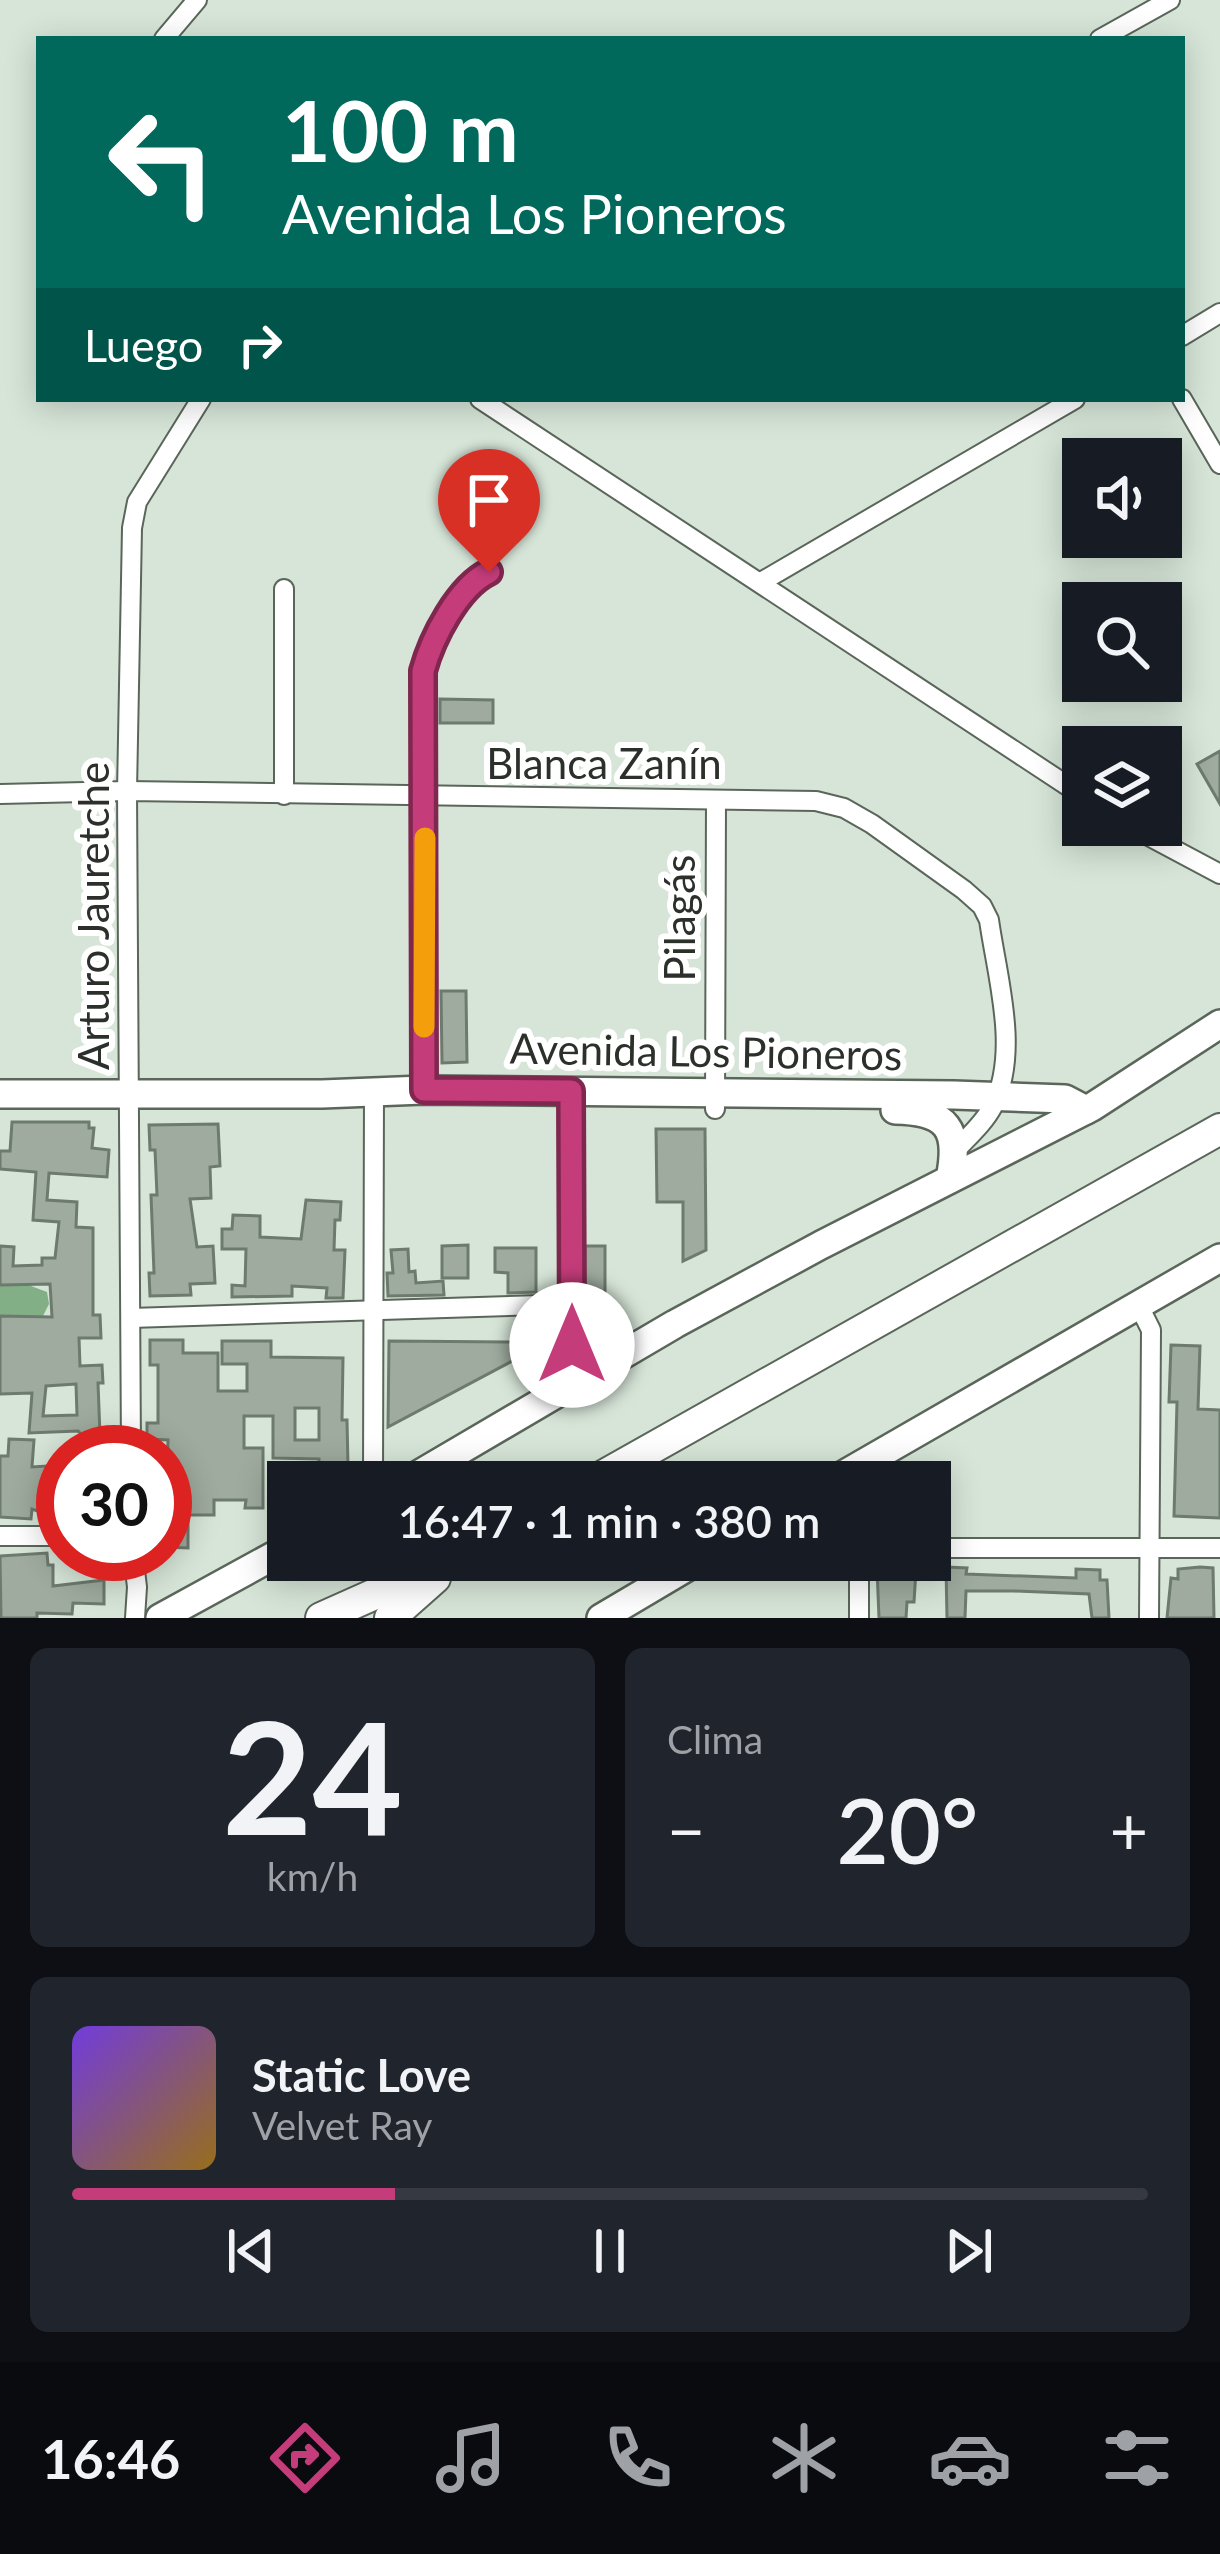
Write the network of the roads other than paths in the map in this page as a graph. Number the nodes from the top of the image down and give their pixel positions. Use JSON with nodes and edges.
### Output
{"nodes":[{"id":1,"x":197,"y":0,"type":"edge"},
{"id":2,"x":1170,"y":0,"type":"edge"},
{"id":3,"x":167,"y":36,"type":"edge"},
{"id":4,"x":1105,"y":36,"type":"edge"},
{"id":5,"x":1220,"y":313,"type":"edge"},
{"id":6,"x":1185,"y":334,"type":"edge"},
{"id":7,"x":199,"y":402,"type":"edge"},
{"id":8,"x":485,"y":402,"type":"edge"},
{"id":9,"x":1070,"y":402,"type":"edge"},
{"id":10,"x":1184,"y":402,"type":"edge"},
{"id":11,"x":1220,"y":464,"type":"edge"},
{"id":12,"x":489,"y":572,"type":"dead end"},
{"id":13,"x":761,"y":582,"type":"junction"},
{"id":14,"x":284,"y":589,"type":"dead end"},
{"id":15,"x":1062,"y":782,"type":"edge"},
{"id":16,"x":127,"y":791,"type":"junction"},
{"id":17,"x":0,"y":794,"type":"edge"},
{"id":18,"x":284,"y":795,"type":"junction"},
{"id":19,"x":425,"y":798,"type":"junction"},
{"id":20,"x":716,"y":800,"type":"junction"},
{"id":21,"x":1167,"y":846,"type":"edge"},
{"id":22,"x":1220,"y":874,"type":"edge"},
{"id":23,"x":1220,"y":1024,"type":"edge"},
{"id":24,"x":424,"y":1090,"type":"junction"},
{"id":25,"x":0,"y":1094,"type":"edge"},
{"id":26,"x":130,"y":1094,"type":"junction"},
{"id":27,"x":997,"y":1096,"type":"junction"},
{"id":28,"x":374,"y":1099,"type":"junction"},
{"id":29,"x":571,"y":1100,"type":"junction"},
{"id":30,"x":715,"y":1101,"type":"junction"},
{"id":31,"x":1086,"y":1110,"type":"junction"},
{"id":32,"x":1220,"y":1129,"type":"edge"},
{"id":33,"x":956,"y":1150,"type":"junction"},
{"id":34,"x":950,"y":1179,"type":"junction"},
{"id":35,"x":1220,"y":1258,"type":"edge"},
{"id":36,"x":572,"y":1304,"type":"junction"},
{"id":37,"x":1139,"y":1306,"type":"junction"},
{"id":38,"x":374,"y":1312,"type":"junction"},
{"id":39,"x":131,"y":1318,"type":"junction"},
{"id":40,"x":572,"y":1387,"type":"junction"},
{"id":41,"x":131,"y":1425,"type":"edge"},
{"id":42,"x":373,"y":1461,"type":"edge"},
{"id":43,"x":443,"y":1461,"type":"edge"},
{"id":44,"x":629,"y":1461,"type":"edge"},
{"id":45,"x":872,"y":1461,"type":"edge"},
{"id":46,"x":0,"y":1536,"type":"edge"},
{"id":47,"x":36,"y":1536,"type":"edge"},
{"id":48,"x":1149,"y":1546,"type":"junction"},
{"id":49,"x":951,"y":1548,"type":"edge"},
{"id":50,"x":1220,"y":1548,"type":"edge"},
{"id":51,"x":267,"y":1559,"type":"edge"},
{"id":52,"x":136,"y":1581,"type":"edge"},
{"id":53,"x":404,"y":1581,"type":"edge"},
{"id":54,"x":431,"y":1581,"type":"edge"},
{"id":55,"x":664,"y":1581,"type":"edge"},
{"id":56,"x":859,"y":1581,"type":"edge"},
{"id":57,"x":134,"y":1618,"type":"edge"},
{"id":58,"x":160,"y":1618,"type":"edge"},
{"id":59,"x":321,"y":1618,"type":"edge"},
{"id":60,"x":390,"y":1618,"type":"edge"},
{"id":61,"x":601,"y":1618,"type":"edge"},
{"id":62,"x":859,"y":1618,"type":"edge"},
{"id":63,"x":1149,"y":1618,"type":"edge"}],
"edges":[{"from":1,"to":3,"type":"street"},
{"from":2,"to":4,"type":"street"},
{"from":5,"to":6,"type":"street"},
{"from":7,"to":16,"type":"street","name":"Arturo Jauretche"},
{"from":8,"to":13,"type":"street"},
{"from":9,"to":13,"type":"street"},
{"from":10,"to":11,"type":"street"},
{"from":12,"to":19,"type":"street"},
{"from":13,"to":15,"type":"street"},
{"from":14,"to":18,"type":"street"},
{"from":16,"to":17,"type":"street","name":"Blanca Zanín"},
{"from":16,"to":18,"type":"street","name":"Blanca Zanín"},
{"from":16,"to":26,"type":"street","name":"Arturo Jauretche"},
{"from":18,"to":19,"type":"street","name":"Blanca Zanín"},
{"from":19,"to":20,"type":"street","name":"Blanca Zanín"},
{"from":19,"to":24,"type":"street"},
{"from":20,"to":27,"type":"street","name":"Blanca Zanín"},
{"from":20,"to":30,"type":"street","name":"Pilagás"},
{"from":21,"to":22,"type":"street"},
{"from":23,"to":31,"type":"main road"},
{"from":24,"to":28,"type":"main road","name":"Avenida Los Pioneros"},
{"from":24,"to":29,"type":"main road","name":"Avenida Los Pioneros"},
{"from":25,"to":26,"type":"main road","name":"Avenida Los Pioneros"},
{"from":26,"to":28,"type":"main road","name":"Avenida Los Pioneros"},
{"from":26,"to":39,"type":"street","name":"Arturo Jauretche"},
{"from":27,"to":30,"type":"main road","name":"Avenida Los Pioneros"},
{"from":27,"to":31,"type":"main road","name":"Avenida Los Pioneros"},
{"from":27,"to":33,"type":"street"},
{"from":28,"to":29,"type":"main road","name":"Avenida Los Pioneros"},
{"from":28,"to":38,"type":"street"},
{"from":29,"to":30,"type":"main road","name":"Avenida Los Pioneros"},
{"from":29,"to":36,"type":"street"},
{"from":30,"to":33,"type":"main road","name":"Avenida Los Pioneros"},
{"from":31,"to":34,"type":"main road"},
{"from":32,"to":44,"type":"highway"},
{"from":33,"to":34,"type":"main road"},
{"from":34,"to":40,"type":"main road"},
{"from":35,"to":37,"type":"main road"},
{"from":36,"to":38,"type":"street"},
{"from":36,"to":40,"type":"street"},
{"from":37,"to":45,"type":"main road"},
{"from":37,"to":48,"type":"street"},
{"from":38,"to":39,"type":"street"},
{"from":38,"to":42,"type":"street"},
{"from":39,"to":41,"type":"street","name":"Arturo Jauretche"},
{"from":40,"to":43,"type":"main road"},
{"from":46,"to":47,"type":"street"},
{"from":48,"to":49,"type":"street"},
{"from":48,"to":50,"type":"street"},
{"from":48,"to":63,"type":"street"},
{"from":51,"to":58,"type":"main road"},
{"from":52,"to":57,"type":"street"},
{"from":53,"to":59,"type":"highway"},
{"from":54,"to":60,"type":"highway"},
{"from":55,"to":61,"type":"main road"},
{"from":56,"to":62,"type":"street"}]}
